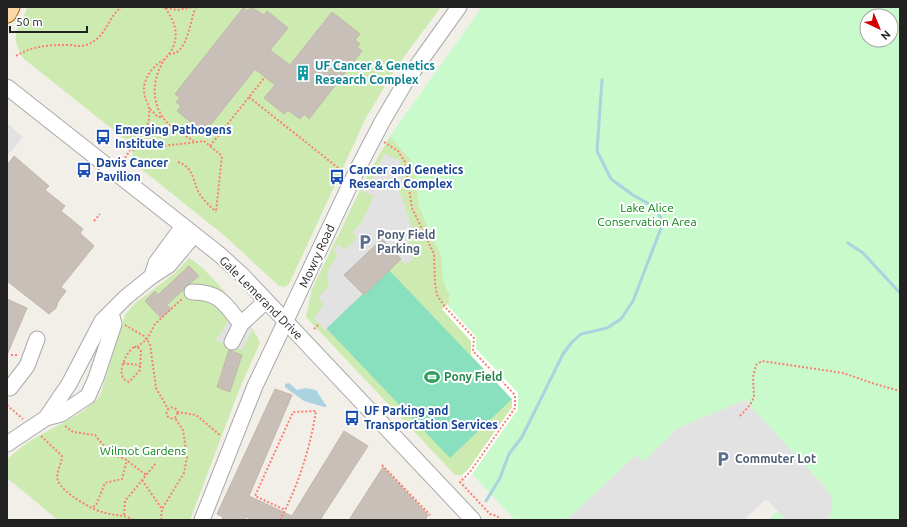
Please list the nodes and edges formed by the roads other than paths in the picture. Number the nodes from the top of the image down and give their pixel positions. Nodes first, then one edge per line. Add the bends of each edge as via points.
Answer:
1 (10, 7) edge
2 (459, 7) edge
3 (7, 13) edge
4 (7, 87) edge
5 (188, 231) junction
6 (189, 295) road end
7 (266, 301) junction
8 (115, 318) junction
9 (286, 323) junction
10 (241, 324) junction
11 (37, 339) dead end
12 (232, 342) dead end
13 (77, 368) junction
14 (96, 378) junction
15 (10, 388) dead end
16 (46, 418) junction
17 (7, 444) edge
18 (202, 520) edge
19 (473, 520) edge

1 - 3 main road
2 - 9 street, Mowry Road via 409,76 382,122
4 - 5 street, Gale Lemerand Drive
5 - 7 street, Gale Lemerand Drive via 242,275
5 - 8 street via 156,263 152,276 126,297
6 - 10 street via 214,295
7 - 9 street, Gale Lemerand Drive
7 - 10 street
8 - 13 street via 102,321
8 - 14 street
9 - 18 street, Mowry Road via 255,386
9 - 19 street, Gale Lemerand Drive
10 - 12 street
11 - 15 street via 27,366
13 - 14 street
13 - 16 street
14 - 16 street via 88,396 80,403 61,414
16 - 17 street

